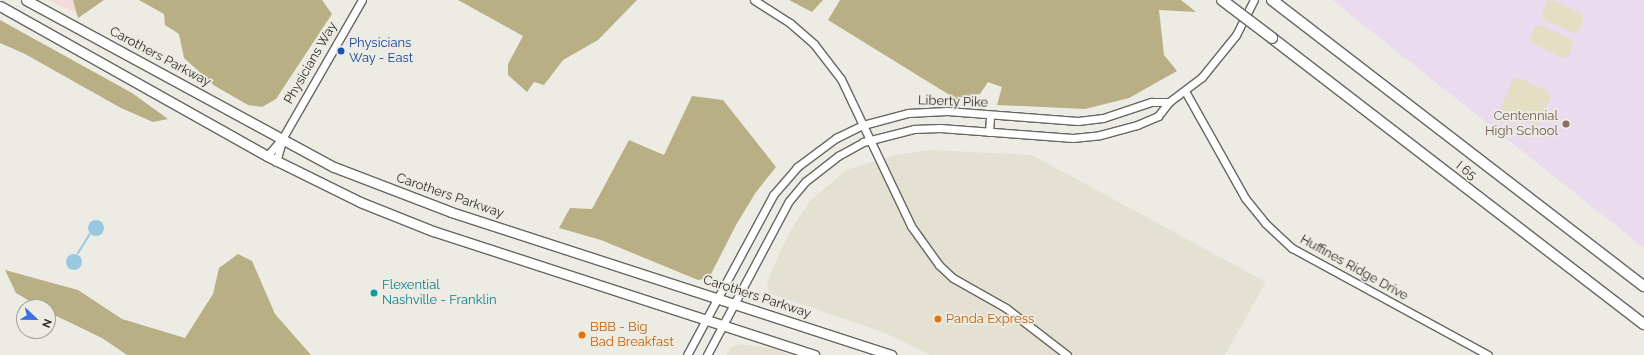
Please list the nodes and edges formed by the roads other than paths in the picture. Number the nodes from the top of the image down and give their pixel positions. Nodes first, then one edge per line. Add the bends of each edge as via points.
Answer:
1 (26, 0) edge
2 (362, 0) edge
3 (754, 0) edge
4 (1222, 0) edge
5 (1254, 0) edge
6 (1272, 0) edge
7 (0, 6) edge
8 (1186, 91) junction
9 (1170, 102) junction
10 (990, 116) junction
11 (863, 125) junction
12 (989, 132) junction
13 (282, 139) junction
14 (869, 140) junction
15 (267, 156) junction
16 (276, 162) junction
17 (1644, 286) edge
18 (717, 298) junction
19 (734, 303) junction
20 (706, 319) junction
21 (723, 324) junction
22 (1644, 324) edge
23 (687, 355) edge
24 (707, 355) edge
25 (814, 355) edge
26 (891, 355) edge
27 (1067, 355) edge
28 (1488, 355) edge

1 - 13 main road, Carothers Parkway
2 - 13 street, Physicians Way
3 - 11 street via 790,23 825,56 841,79
4 - 22 highway, I 65 / I 65, bridge
5 - 8 street, Liberty Pike via 1236,35 1220,58
6 - 17 highway, I 65
7 - 15 main road
8 - 9 street, Liberty Pike
8 - 28 street, Huffines Ridge Drive via 1245,198 1264,223 1292,248
9 - 10 street, Liberty Pike via 1151,102 1103,118 1078,121
9 - 12 street, Liberty Pike via 1158,116 1137,126 1100,135 1073,138
10 - 11 street, Liberty Pike via 928,111 883,118
10 - 12 street
11 - 14 street
11 - 18 street, Liberty Pike via 811,155 784,181 760,216
12 - 14 street, Liberty Pike via 940,128 914,129
13 - 15 street, Physicians Way
13 - 16 street, Physicians Way
13 - 18 main road, Carothers Parkway via 334,166 438,207
14 - 19 street, Liberty Pike via 838,156 822,168 789,201
14 - 27 street via 911,226 939,265 953,278 1006,308
15 - 16 main road
16 - 20 main road via 399,218
18 - 19 main road, Carothers Parkway
18 - 20 street, Liberty Pike
19 - 21 street, Liberty Pike
19 - 26 main road, Carothers Parkway
20 - 21 main road
20 - 23 street, Liberty Pike
21 - 24 street, Liberty Pike
21 - 25 main road

